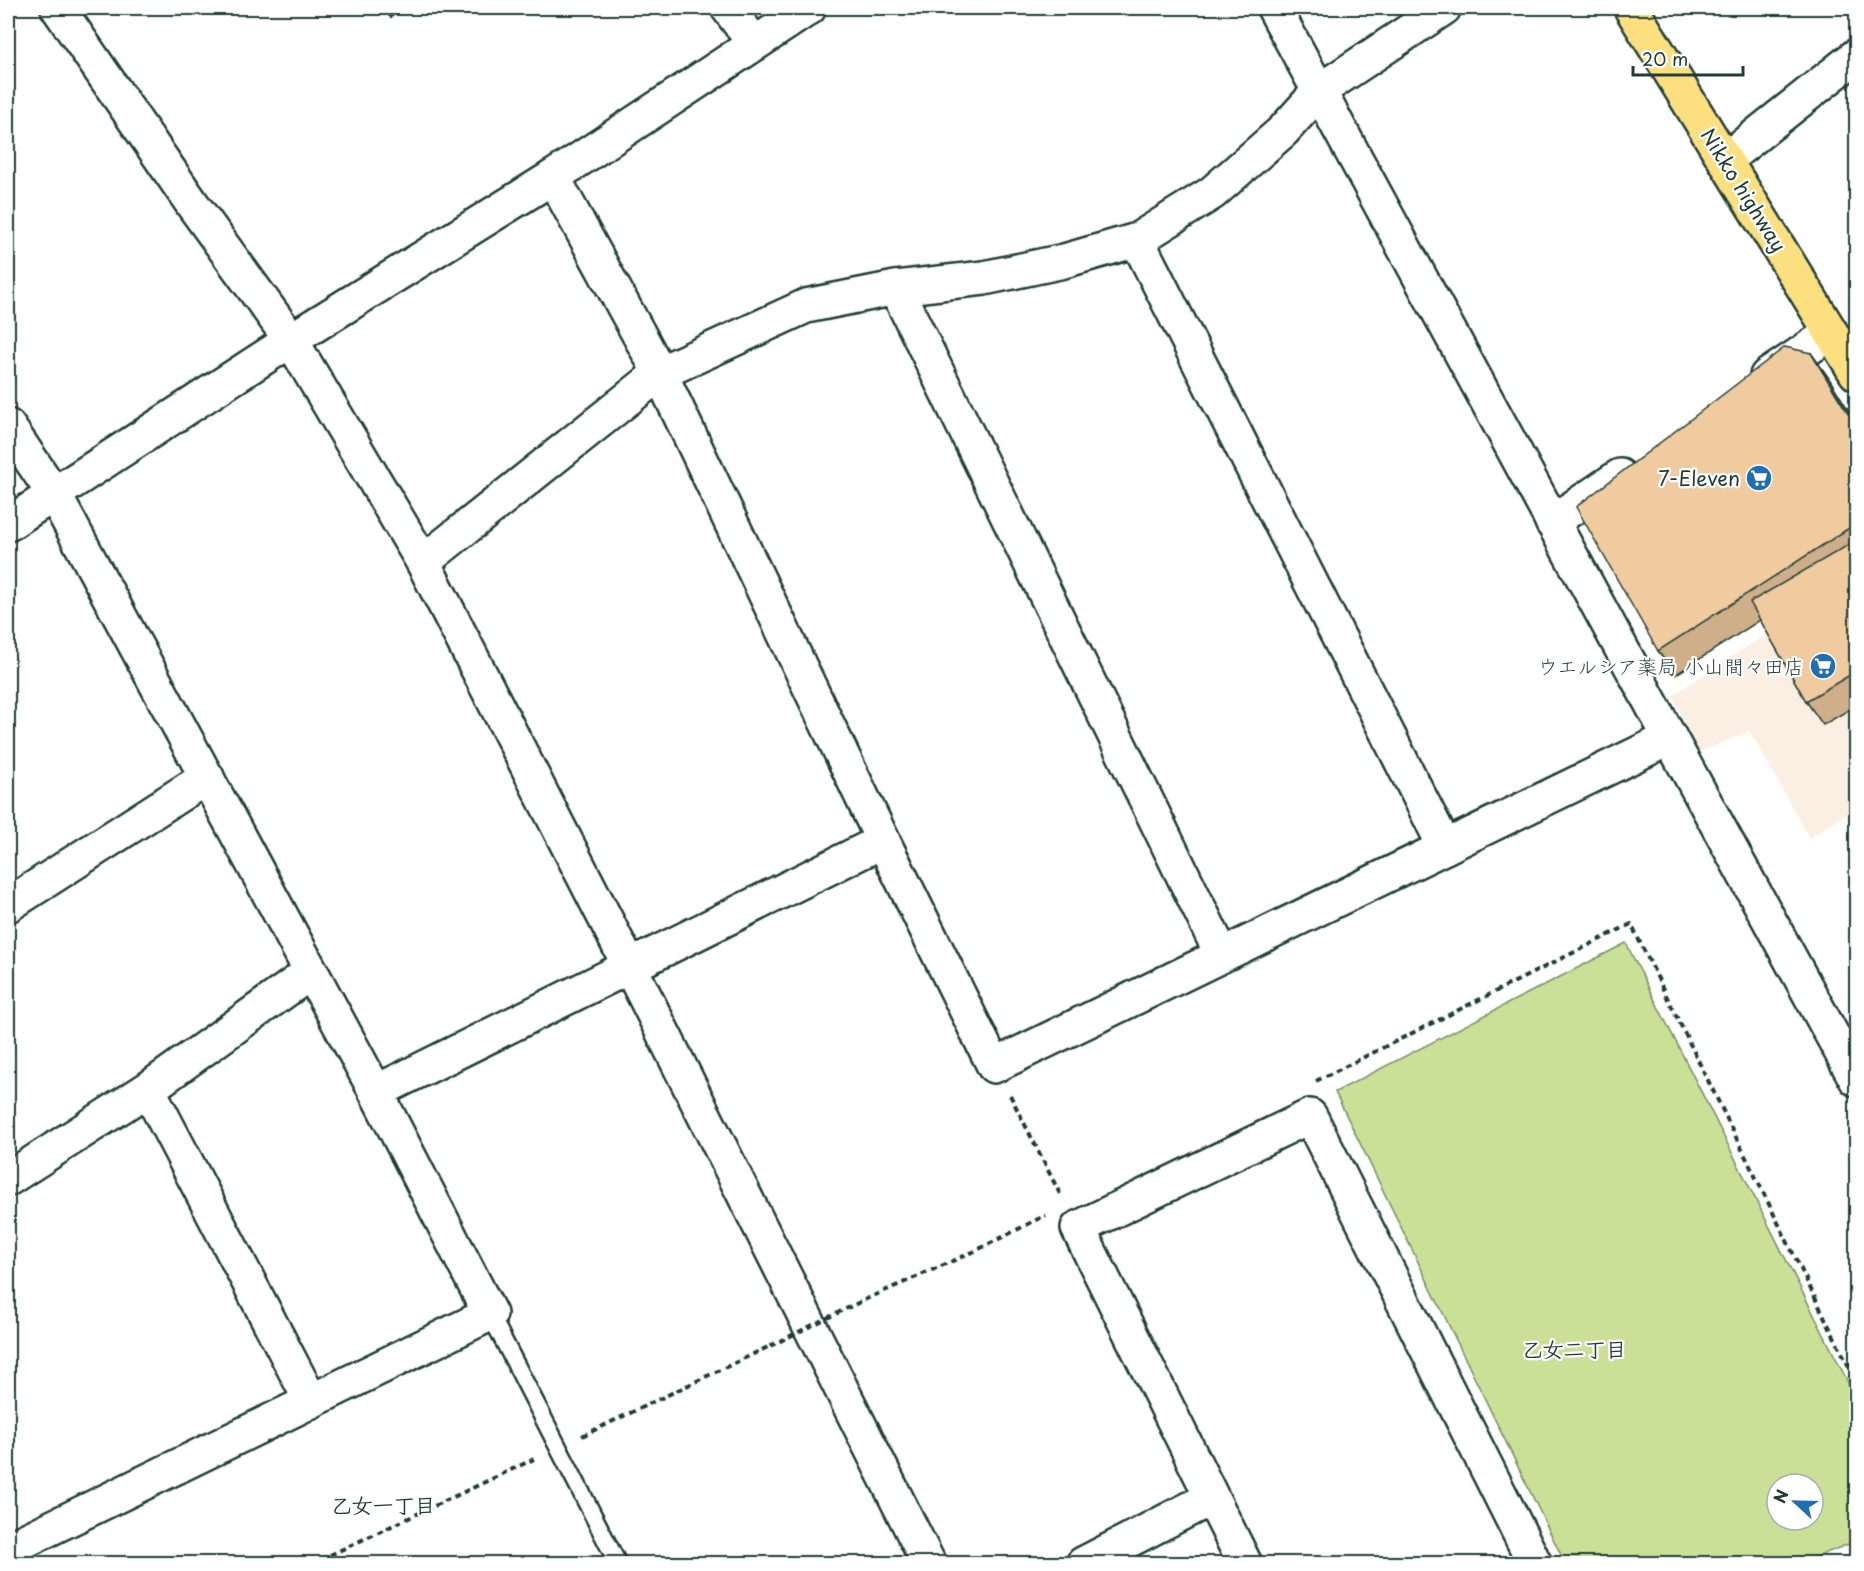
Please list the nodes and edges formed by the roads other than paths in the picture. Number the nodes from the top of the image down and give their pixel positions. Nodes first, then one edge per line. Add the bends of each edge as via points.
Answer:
1 (58, 8) edge
2 (728, 8) edge
3 (809, 8) edge
4 (1274, 8) edge
5 (1444, 8) edge
6 (1631, 8) edge
7 (754, 43) junction
8 (1857, 56) edge
9 (1319, 91) junction
10 (1725, 160) junction
11 (553, 177) junction
12 (1137, 240) junction
13 (896, 288) junction
14 (1831, 333) junction
15 (291, 340) junction
16 (660, 373) junction
17 (1857, 373) edge
18 (1744, 391) edge
19 (8, 426) edge
20 (1648, 457) edge
21 (54, 494) junction
22 (1552, 522) junction
23 (8, 524) edge
24 (423, 562) junction
25 (1670, 738) junction
26 (207, 777) junction
27 (883, 841) junction
28 (1445, 847) junction
29 (8, 905) edge
30 (1222, 955) junction
31 (630, 967) junction
32 (311, 972) junction
33 (1857, 1079) edge
34 (148, 1089) junction
35 (376, 1092) junction
36 (8, 1179) edge
37 (490, 1314) junction
38 (311, 1401) junction
39 (1211, 1498) junction
40 (8, 1549) edge
41 (618, 1563) edge
42 (929, 1563) edge
43 (1083, 1563) edge
44 (1245, 1563) edge
45 (1534, 1563) edge

1 - 15 street
2 - 7 street
3 - 7 street
4 - 9 street
5 - 9 street
6 - 10 highway, Nikko highway
7 - 11 street
8 - 10 street
9 - 12 street via 1283,131 1212,193
9 - 22 street
10 - 14 highway, Nikko highway
11 - 15 street
11 - 16 street
12 - 13 street via 995,275
12 - 28 street
13 - 16 street via 806,306
13 - 30 street
14 - 17 highway, Nikko highway
14 - 18 street
15 - 21 street
15 - 24 street
16 - 24 street
16 - 27 street
19 - 21 street
20 - 22 street
21 - 23 street
21 - 26 street
22 - 25 street
24 - 31 street
25 - 28 street
25 - 33 street
26 - 29 street
26 - 32 street
27 - 30 street via 994,1066
27 - 31 street
28 - 30 street
31 - 35 street
31 - 42 street
32 - 34 street
32 - 35 street
34 - 36 street
34 - 38 street
35 - 37 street
37 - 38 street
37 - 41 lane
38 - 40 street
39 - 43 street
39 - 44 street
39 - 45 street via 1072,1217 1310,1116

